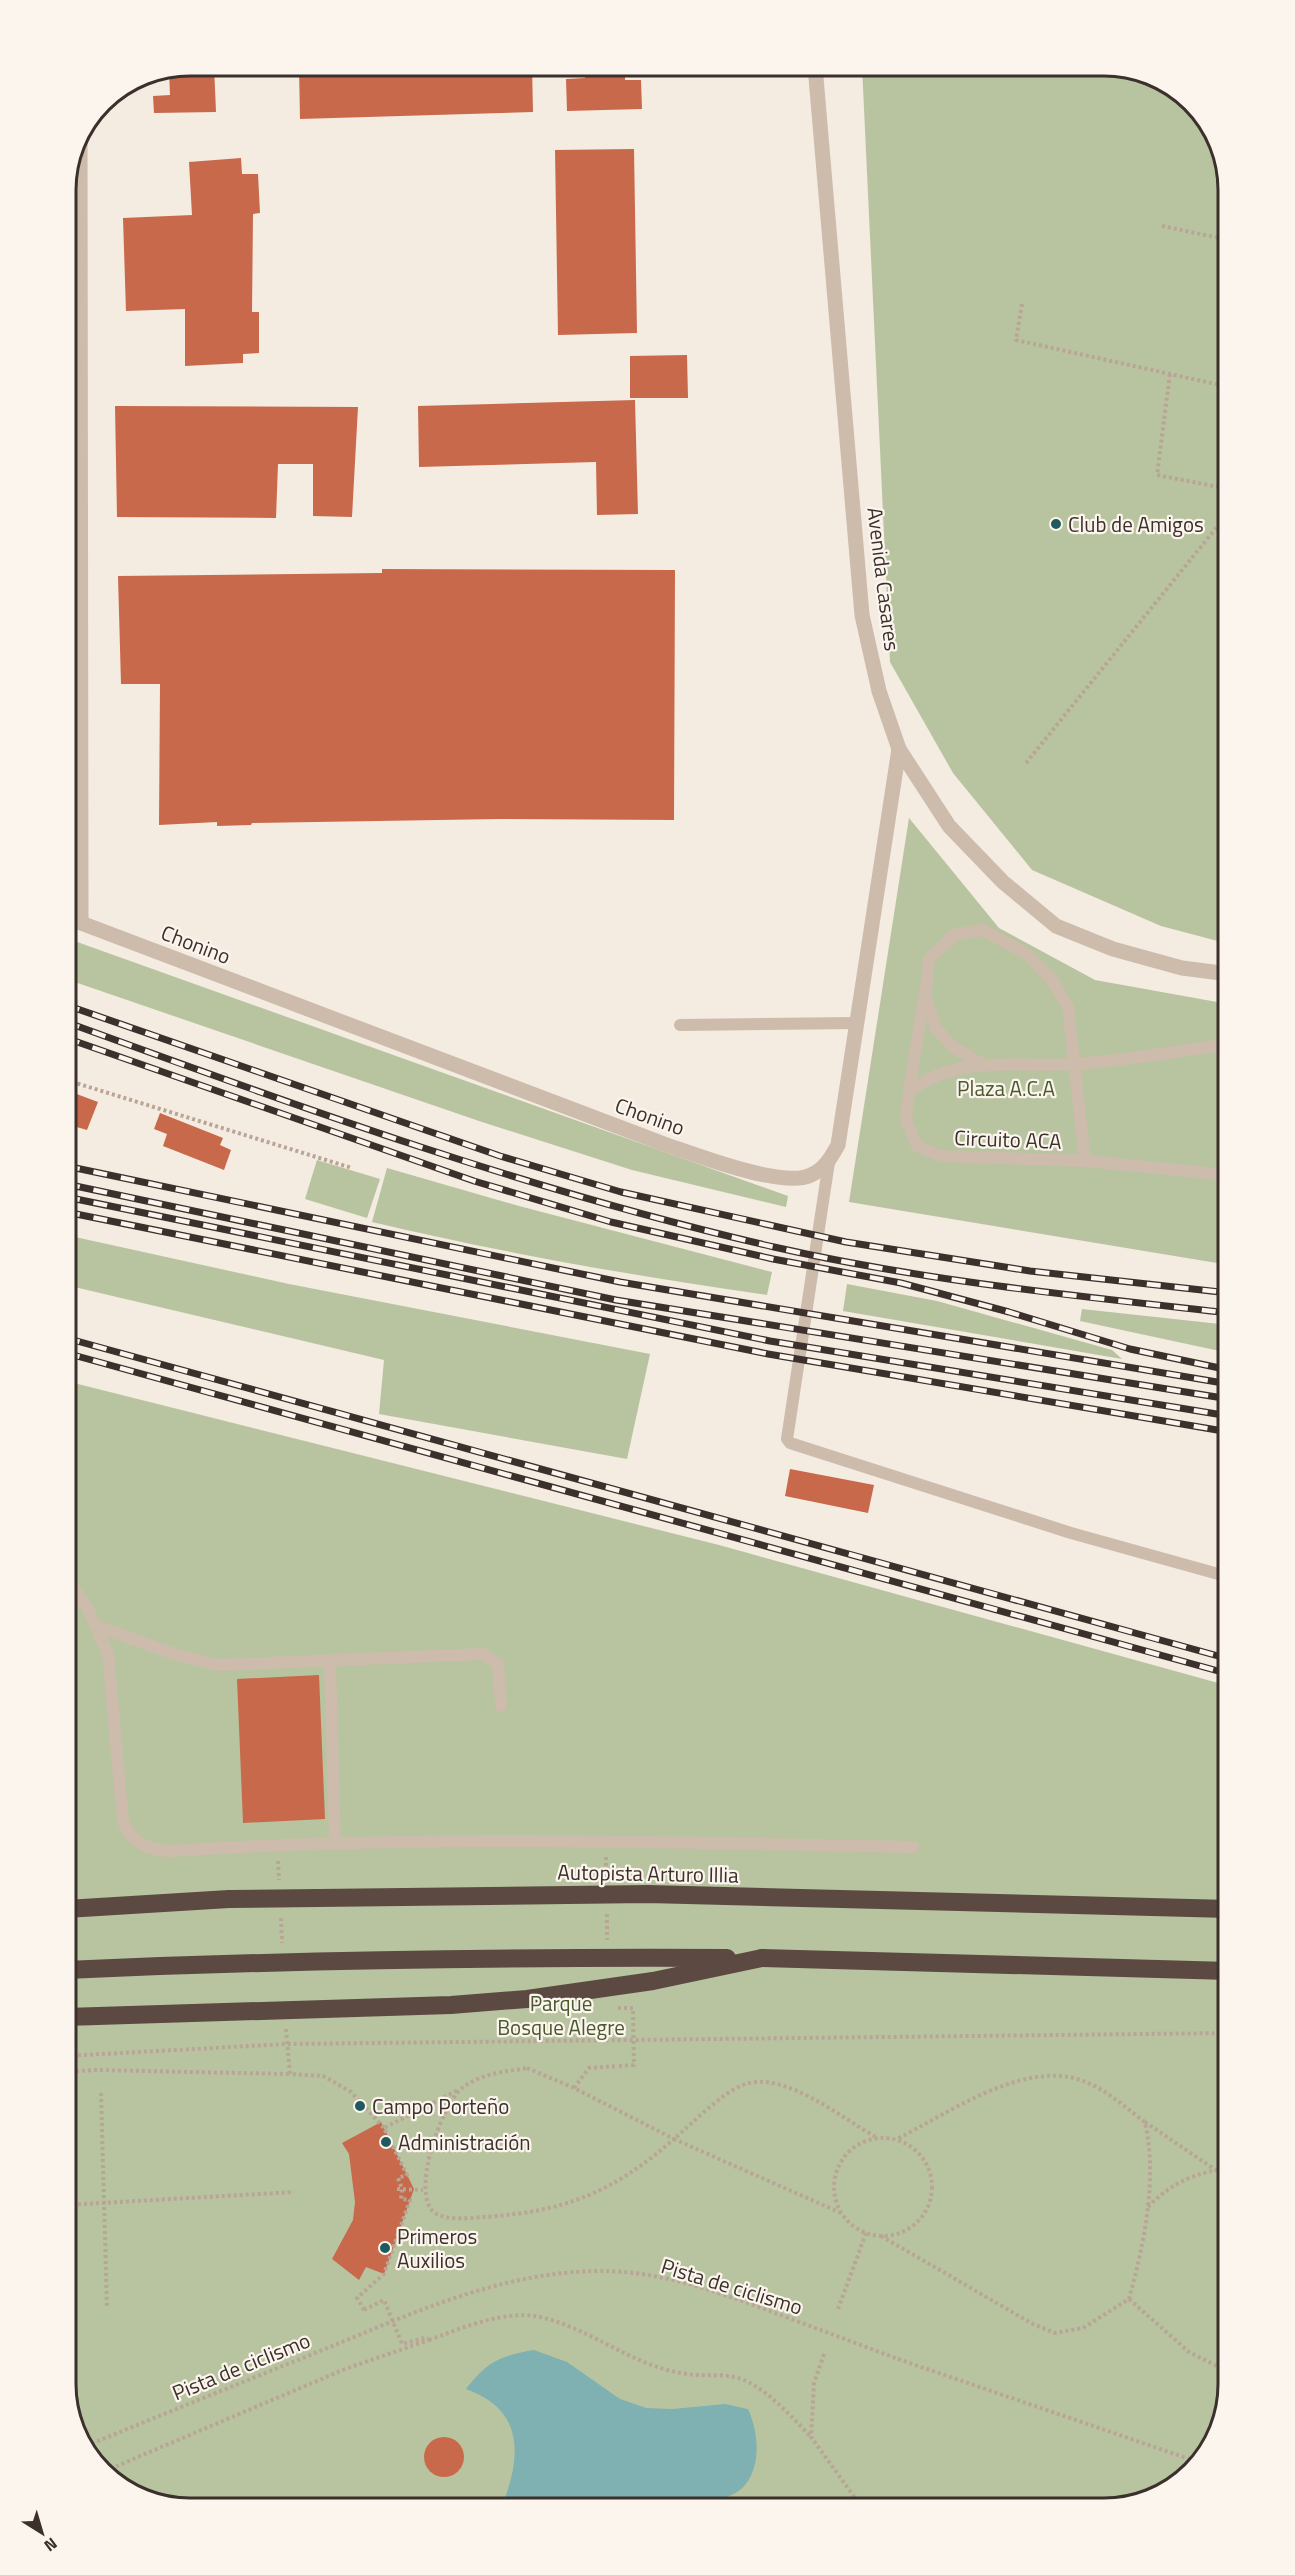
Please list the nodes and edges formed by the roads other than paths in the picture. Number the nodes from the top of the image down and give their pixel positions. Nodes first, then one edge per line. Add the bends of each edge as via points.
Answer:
1 (816, 77) edge
2 (80, 162) edge
3 (77, 549) edge
4 (899, 749) junction
5 (77, 921) edge
6 (1218, 973) edge
7 (925, 996) junction
8 (857, 1023) junction
9 (680, 1025) dead end
10 (1218, 1045) edge
11 (982, 1064) junction
12 (1073, 1064) junction
13 (909, 1091) junction
14 (1085, 1161) junction
15 (829, 1162) junction
16 (1218, 1174) edge
17 (1218, 1574) edge
18 (76, 1593) edge
19 (97, 1626) junction
20 (330, 1661) junction
21 (501, 1706) dead end
22 (335, 1843) junction
23 (913, 1847) dead end
24 (76, 1908) edge
25 (1218, 1909) edge
26 (762, 1958) junction
27 (76, 1970) edge
28 (1218, 1971) edge
29 (76, 2017) edge

1 - 4 street, Avenida Casares via 862,615 879,691
2 - 3 street
4 - 6 street, Avenida Casares via 949,826 1003,882 1056,926 1113,949 1182,968
4 - 8 street
5 - 15 street, Chonino via 686,1151 786,1178 810,1176
7 - 11 lane, Circuito ACA via 936,1028 953,1047
7 - 12 lane, Circuito ACA via 929,959 954,935 983,930 1027,954 1053,980 1068,1007
7 - 13 lane, Circuito ACA
8 - 9 lane
8 - 15 street via 838,1145
10 - 12 lane
11 - 12 lane
11 - 13 lane via 927,1078
12 - 14 lane, Circuito ACA
13 - 14 lane, Circuito ACA via 906,1120 917,1146 941,1156
14 - 16 lane, Circuito ACA
15 - 17 lane via 790,1443 1071,1533
18 - 19 lane
19 - 20 lane via 174,1654 218,1665
19 - 22 lane via 108,1654 121,1812 136,1841 151,1849 170,1851
20 - 21 lane via 483,1654 498,1664
20 - 22 lane
22 - 23 lane via 606,1841
24 - 25 highway, Autopista Arturo Illia, bridge via 229,1899 625,1894
26 - 27 highway, bridge via 496,1956
26 - 28 highway
26 - 29 highway, bridge via 652,1981 527,1999 451,2005

